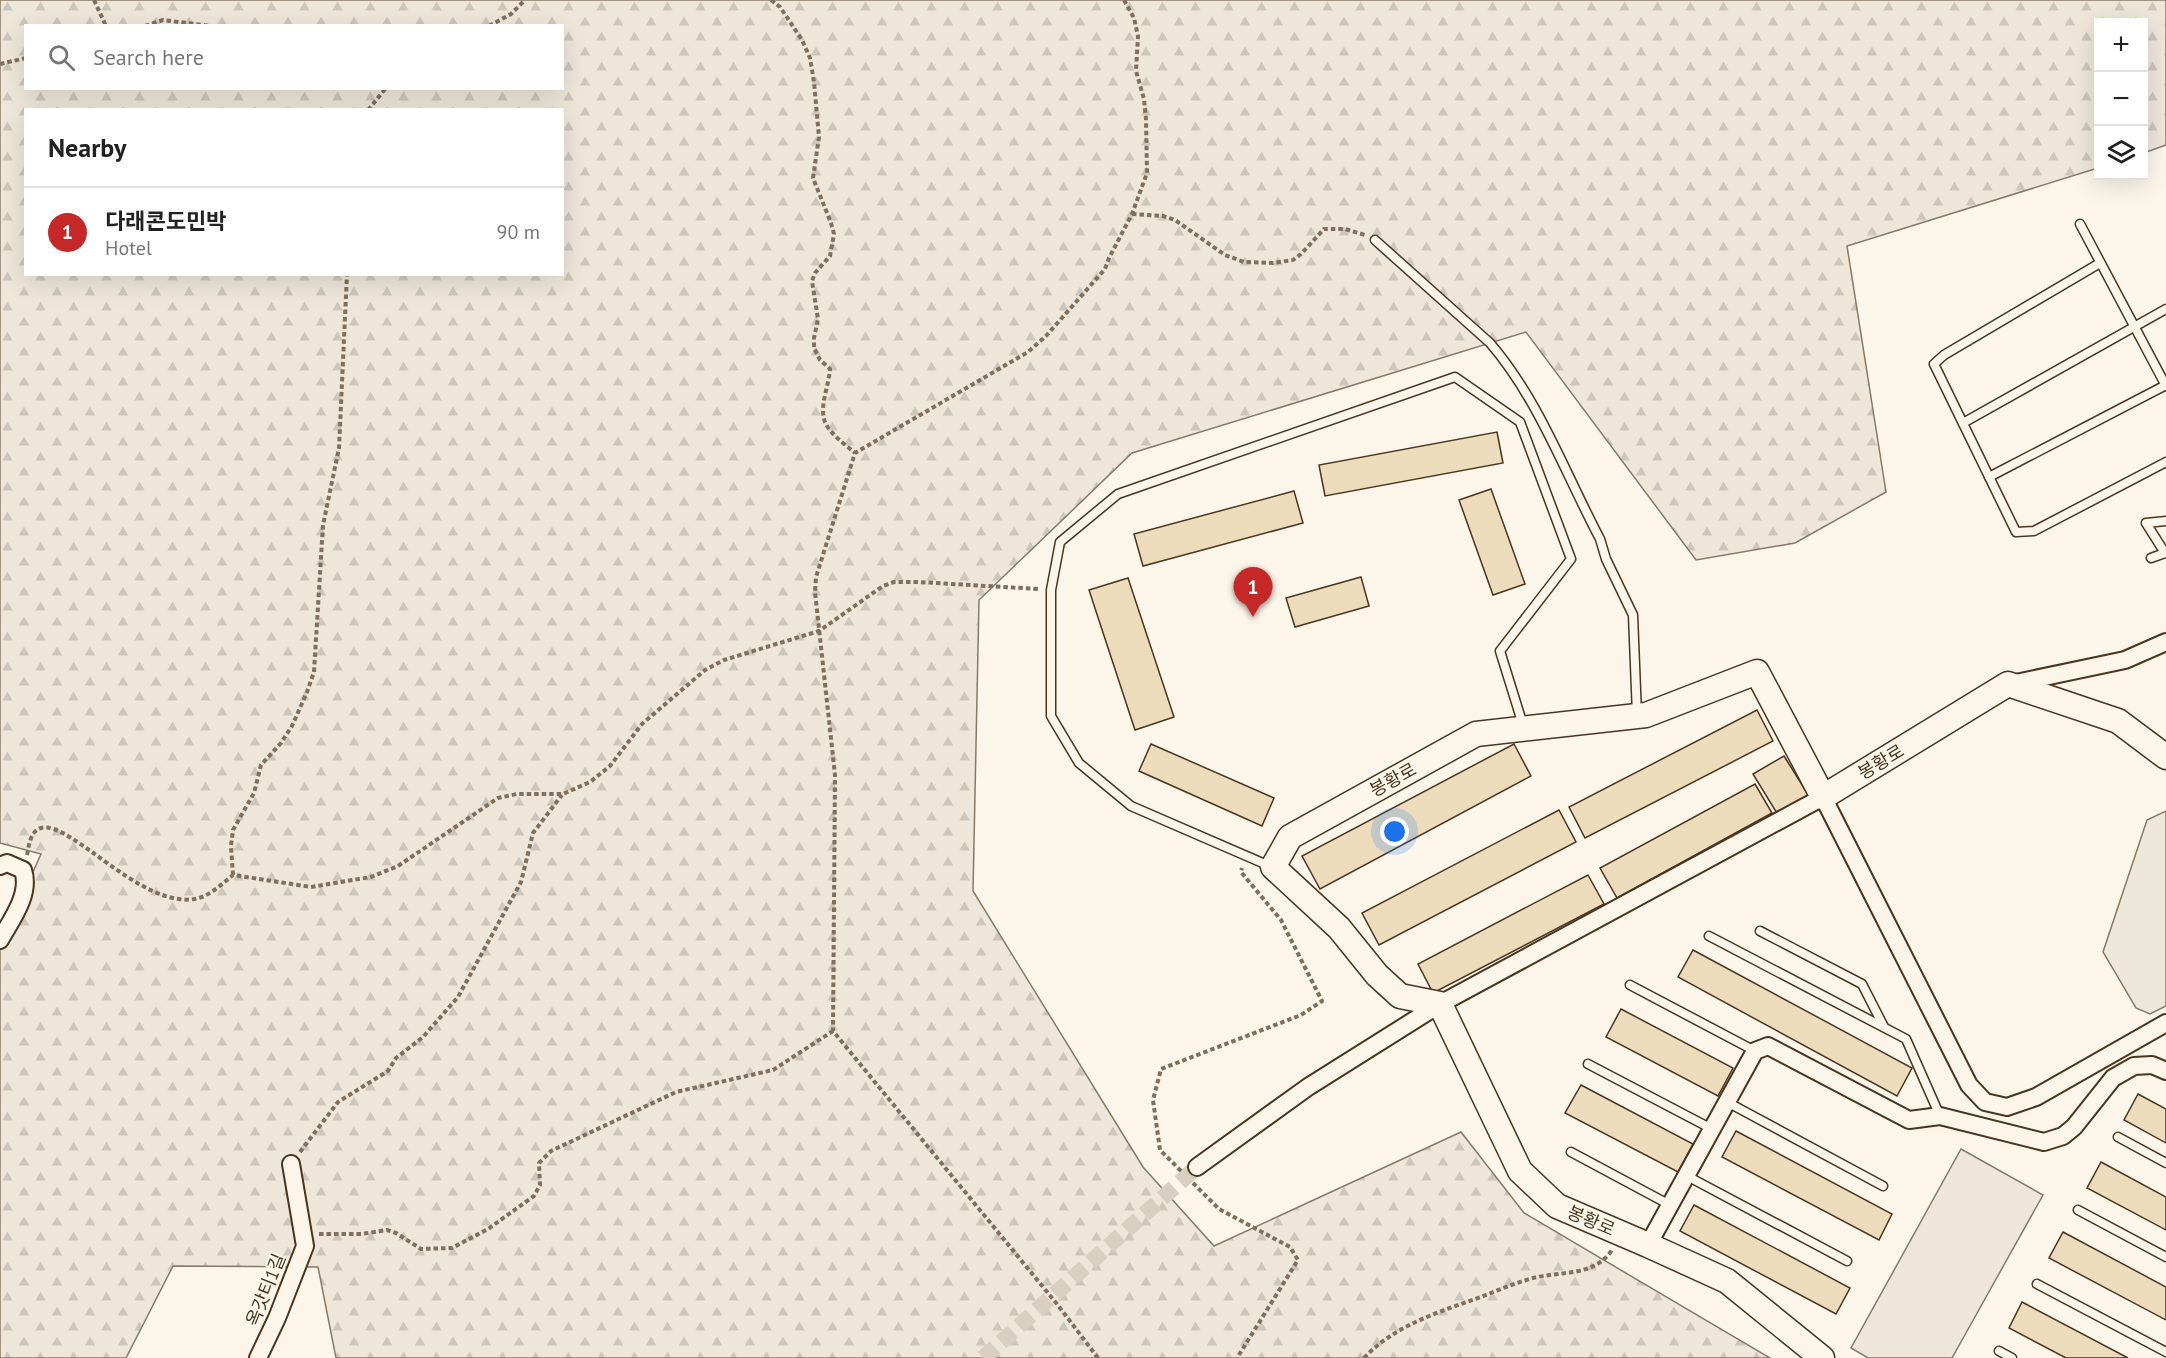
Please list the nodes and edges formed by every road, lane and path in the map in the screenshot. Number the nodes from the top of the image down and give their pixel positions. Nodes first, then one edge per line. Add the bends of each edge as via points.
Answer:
1 (93, 0) edge
2 (525, 0) edge
3 (771, 0) edge
4 (780, 0) edge
5 (1124, 0) edge
6 (780, 7) junction
7 (105, 24) edge
8 (151, 24) edge
9 (195, 24) edge
10 (493, 24) edge
11 (24, 58) edge
12 (0, 64) edge
13 (384, 90) edge
14 (370, 108) edge
15 (1132, 214) junction
16 (2080, 224) dead end
17 (1375, 240) joint
18 (2100, 263) junction
19 (347, 276) edge
20 (2166, 309) edge
21 (2134, 327) junction
22 (2166, 385) edge
23 (1963, 423) junction
24 (855, 453) junction
25 (2166, 462) edge
26 (1989, 477) junction
27 (2166, 521) edge
28 (2151, 558) dead end
29 (1051, 590) junction
30 (819, 631) junction
31 (2166, 642) edge
32 (2008, 684) junction
33 (1637, 716) junction
34 (1524, 729) junction
35 (2166, 757) edge
36 (563, 794) junction
37 (1823, 797) junction
38 (1245, 855) junction
39 (0, 866) edge
40 (1273, 867) junction
41 (233, 874) junction
42 (25, 876) junction
43 (1760, 931) dead end
44 (1709, 936) dead end
45 (0, 940) edge
46 (1630, 985) dead end
47 (1440, 1004) junction
48 (2166, 1023) edge
49 (1884, 1028) junction
50 (833, 1031) junction
51 (1755, 1051) junction
52 (1588, 1064) dead end
53 (2166, 1071) edge
54 (1727, 1102) junction
55 (1940, 1116) junction
56 (1712, 1129) junction
57 (2118, 1137) dead end
58 (1571, 1152) dead end
59 (2166, 1163) edge
60 (291, 1164) joint
61 (1197, 1167) tunnel mouth
62 (1687, 1176) junction
63 (1883, 1186) dead end
64 (1670, 1205) junction
65 (2078, 1210) dead end
66 (1618, 1232) junction
67 (303, 1236) junction
68 (1648, 1245) junction
69 (2166, 1257) edge
70 (1847, 1261) dead end
71 (2037, 1284) dead end
72 (1999, 1351) dead end
73 (2166, 1352) edge
74 (258, 1358) edge
75 (1098, 1358) edge
76 (1237, 1358) edge
77 (1364, 1358) edge
78 (1822, 1358) edge
79 (2012, 1358) edge

1 - 7 path
2 - 10 path
3 - 6 path
4 - 6 path
5 - 15 path via 1138,36 1136,71 1144,99 1148,151 1147,173
6 - 24 path via 810,58 819,137 813,178 834,234 831,256 812,281 818,320 814,348 830,369 824,418 832,432
8 - 9 path via 162,20
11 - 12 path
13 - 14 path
15 - 17 path via 1175,220 1225,255 1244,262 1293,260 1318,233 1330,228
15 - 24 path via 1101,277 1028,352
16 - 18 lane
17 - 33 lane via 1490,343 1527,394 1600,539 1633,615
18 - 21 lane
18 - 23 lane via 1934,364
19 - 41 path via 339,448 323,525 314,672 292,726 261,765 255,793 233,830
20 - 21 lane
21 - 22 lane
21 - 23 lane
22 - 26 lane
23 - 26 lane
24 - 30 path via 816,577
25 - 26 lane via 2034,531 2016,532
27 - 28 lane via 2146,523 2165,553
29 - 30 path via 894,582 872,592
29 - 34 lane via 1060,542 1118,494 1455,376 1520,422 1571,559 1500,651
29 - 38 lane via 1051,716 1079,763 1131,806
30 - 36 path via 724,660 705,670 642,723 601,775
30 - 50 path via 835,775
31 - 32 street via 2125,660
32 - 35 street via 2118,721
32 - 37 street, 봉황로
33 - 34 street, 봉황로
33 - 37 street, 봉황로 via 1756,672
34 - 40 street, 봉황로 via 1476,734 1290,837
36 - 41 path via 498,798 398,866 371,877 311,887
36 - 60 path via 533,833 521,882 458,997 423,1037 396,1058 388,1071 338,1102
37 - 47 street
37 - 48 street via 1969,1086 1985,1102 2007,1107 2036,1097
38 - 40 lane
38 - 76 path via 1241,872 1281,920 1322,1001 1301,1015 1161,1069 1153,1100 1160,1150 1220,1209 1290,1247 1298,1260
39 - 42 street via 8,863
40 - 47 street via 1339,928 1377,975 1400,996
41 - 42 path via 198,898 167,896 141,886 48,827 40,828 32,836
42 - 45 street via 19,906
43 - 49 lane via 1862,984
44 - 49 lane
46 - 51 lane
47 - 61 street via 1308,1087
47 - 66 street, 봉황로 via 1520,1171 1557,1206
49 - 55 lane via 1905,1039
50 - 67 path via 773,1070 675,1092 551,1151 539,1163 540,1185 534,1196 459,1246 422,1249 387,1230
50 - 75 path
51 - 54 street
51 - 55 street via 1768,1046 1909,1120
52 - 56 lane
53 - 55 street via 2152,1065 2134,1066 2113,1078 2074,1127 2063,1136 2044,1142
54 - 56 street
54 - 63 lane
56 - 62 street
57 - 59 lane
58 - 64 lane
60 - 67 street, 옥갓티1길
62 - 64 street
62 - 70 lane
64 - 68 street
65 - 69 lane
66 - 68 street, 봉황로
66 - 77 path via 1611,1252 1589,1269 1531,1278 1422,1318
67 - 74 street, 옥갓티1길 via 305,1246
68 - 78 street, 봉황로 via 1727,1281
71 - 73 lane
72 - 79 lane

